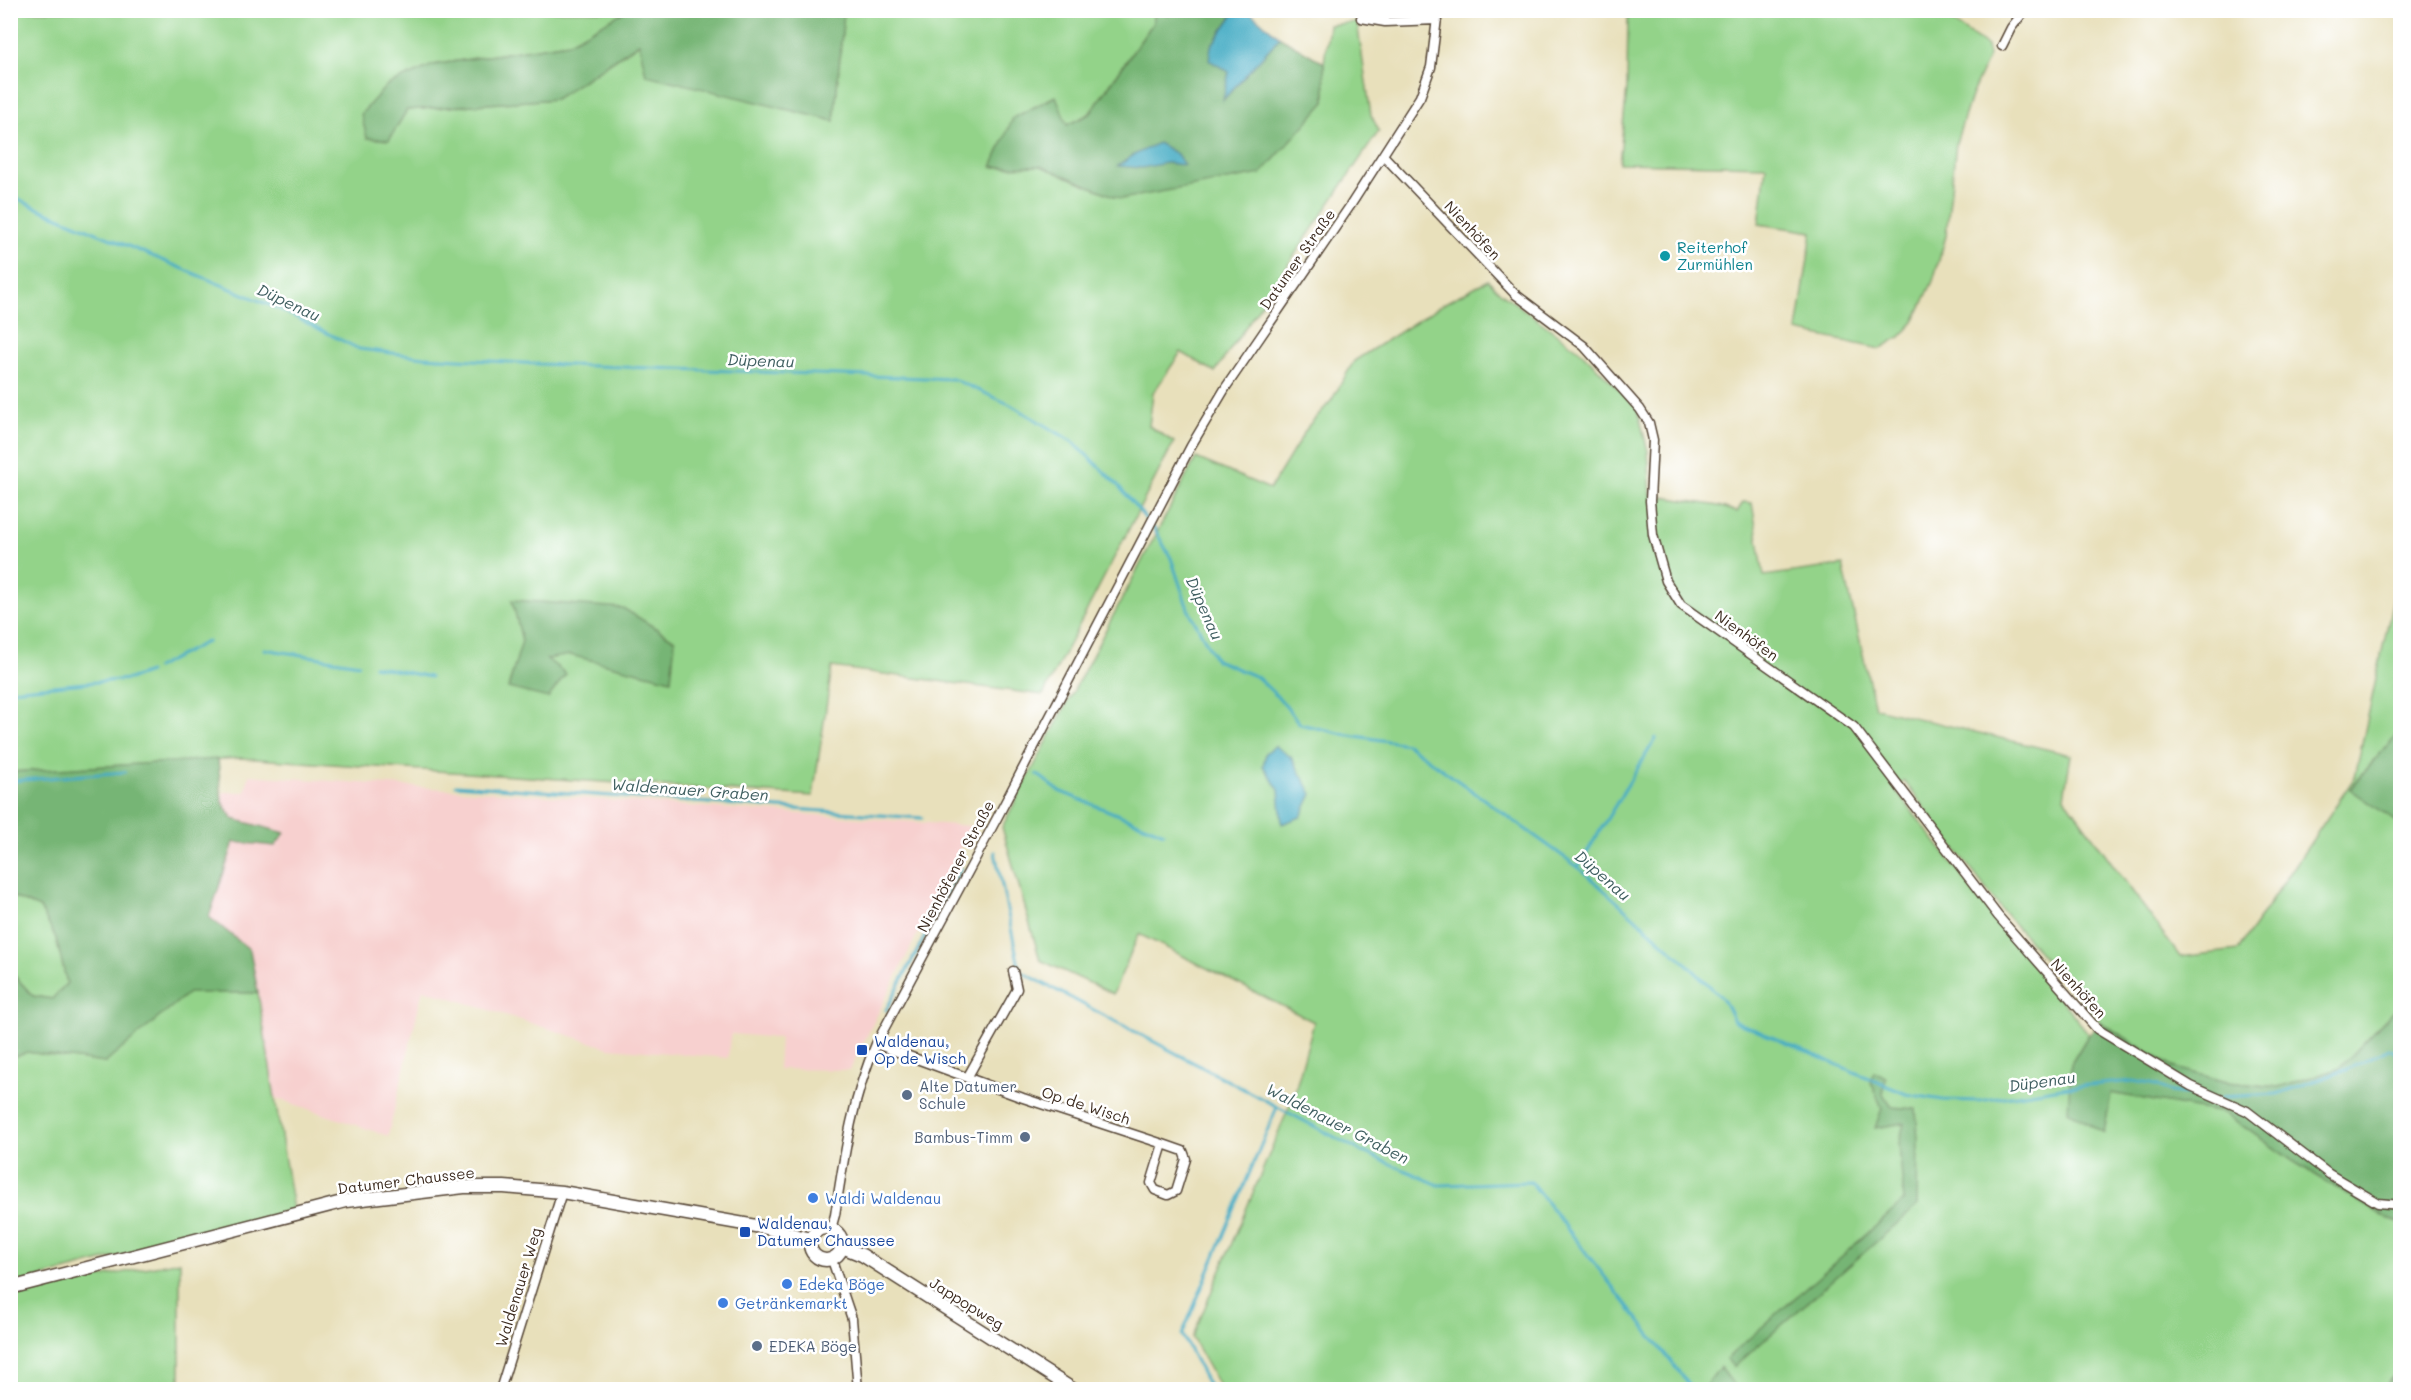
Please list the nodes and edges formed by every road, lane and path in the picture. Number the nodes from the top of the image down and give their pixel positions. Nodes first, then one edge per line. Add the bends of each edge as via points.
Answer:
1 (1438, 10) edge
2 (2025, 10) edge
3 (1361, 18) dead end
4 (1437, 20) junction
5 (2002, 46) dead end
6 (1383, 155) junction
7 (1145, 531) joint
8 (1013, 971) dead end
9 (876, 1044) junction
10 (967, 1078) junction
11 (1162, 1144) junction
12 (562, 1192) junction
13 (2400, 1205) edge
14 (831, 1228) junction
15 (810, 1239) junction
16 (842, 1247) junction
17 (832, 1260) junction
18 (10, 1288) edge
19 (500, 1389) edge
20 (858, 1389) edge
21 (1074, 1389) edge

1 - 4 street, Datumer Straße
2 - 5 street
3 - 4 street via 1384,22
4 - 6 street, Datumer Straße via 1431,67 1420,97
6 - 7 street, Datumer Straße via 1226,387
6 - 13 street, Nienhöfen via 1515,294 1584,346 1640,409 1653,440 1653,535 1666,581 1681,604 1854,727 1998,916 2097,1029 2191,1086 2247,1111 2330,1174 2378,1203
7 - 9 street, Nienhöfener Straße
8 - 10 street via 1017,990
9 - 10 street, Op de Wisch
9 - 14 street, Nienhöfener Straße via 861,1079
10 - 11 street, Op de Wisch
11 - 11 street, Op de Wisch via 1151,1183 1155,1190 1168,1195 1176,1191 1186,1159 1183,1150
12 - 15 street, Datumer Chaussee
12 - 18 street, Datumer Chaussee via 484,1186 346,1201
12 - 19 street, Waldenauer Weg
14 - 15 street via 822,1228
14 - 16 street via 840,1236
15 - 17 street via 814,1256
16 - 17 street
16 - 21 street, Jappopweg via 862,1255
17 - 20 street via 852,1319

